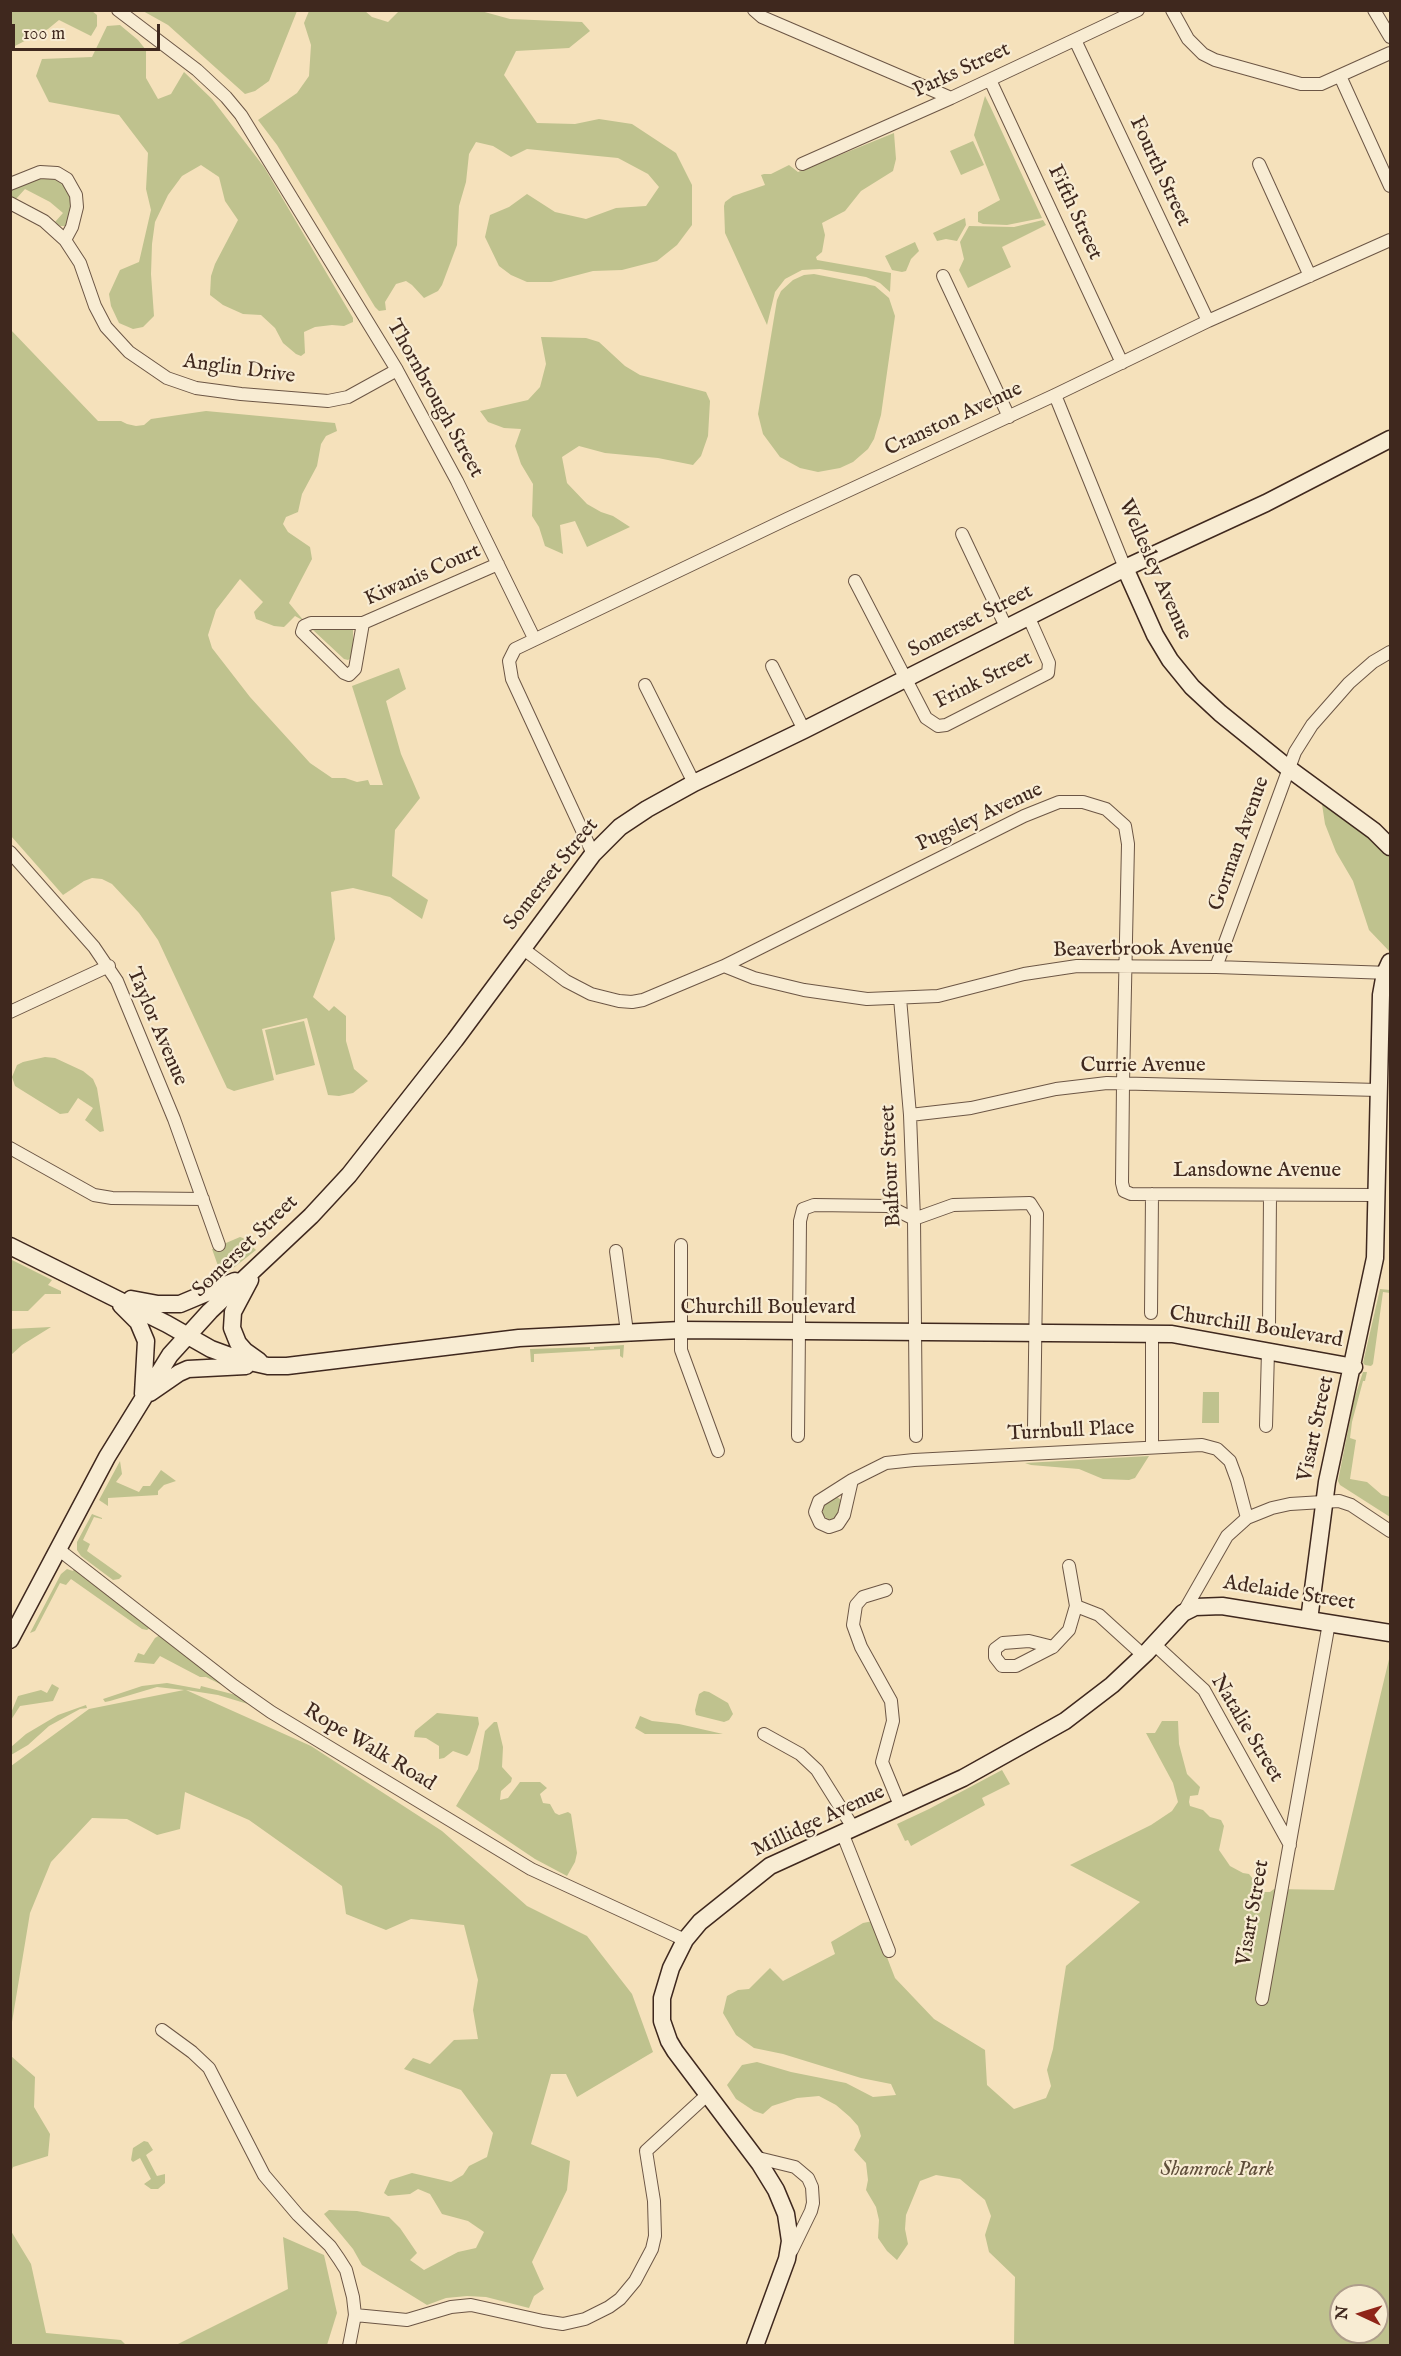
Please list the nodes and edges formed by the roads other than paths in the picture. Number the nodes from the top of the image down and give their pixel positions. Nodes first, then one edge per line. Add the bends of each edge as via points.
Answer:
1 (118, 10) edge
2 (754, 10) edge
3 (1138, 10) edge
4 (1172, 10) edge
5 (1374, 10) edge
6 (1390, 37) edge
7 (1075, 40) junction
8 (1390, 53) edge
9 (1340, 76) junction
10 (990, 80) junction
11 (951, 98) junction
12 (802, 164) dead end
13 (1259, 164) dead end
14 (10, 184) edge
15 (1390, 186) edge
16 (10, 203) edge
17 (65, 240) junction
18 (1390, 240) edge
19 (943, 276) dead end
20 (1310, 276) junction
21 (1208, 321) junction
22 (1122, 363) junction
23 (398, 370) junction
24 (1055, 395) junction
25 (1008, 417) junction
26 (1390, 439) edge
27 (962, 534) dead end
28 (498, 564) junction
29 (1125, 568) junction
30 (855, 581) dead end
31 (1029, 618) junction
32 (363, 624) junction
33 (1007, 629) junction
34 (534, 638) junction
35 (1390, 652) edge
36 (772, 666) dead end
37 (905, 680) junction
38 (645, 685) dead end
39 (804, 730) junction
40 (1288, 768) junction
41 (694, 783) junction
42 (1390, 847) edge
43 (10, 852) edge
44 (593, 854) junction
45 (522, 948) junction
46 (109, 966) junction
47 (723, 966) junction
48 (1126, 967) junction
49 (1216, 967) junction
50 (1389, 970) edge
51 (900, 998) junction
52 (10, 1012) edge
53 (1123, 1083) junction
54 (1378, 1090) junction
55 (910, 1115) junction
56 (10, 1148) edge
57 (1124, 1191) joint
58 (1152, 1194) junction
59 (1270, 1195) junction
60 (1383, 1195) edge
61 (203, 1199) junction
62 (915, 1219) junction
63 (219, 1245) dead end
64 (681, 1245) dead end
65 (10, 1246) edge
66 (616, 1251) dead end
67 (259, 1265) junction
68 (246, 1277) junction
69 (112, 1296) junction
70 (1151, 1313) dead end
71 (1269, 1326) dead end
72 (681, 1330) junction
73 (799, 1331) junction
74 (627, 1332) junction
75 (915, 1332) junction
76 (1035, 1332) junction
77 (1152, 1334) junction
78 (187, 1336) junction
79 (1268, 1351) junction
80 (268, 1366) junction
81 (1353, 1367) junction
82 (143, 1398) junction
83 (1266, 1426) dead end
84 (1034, 1428) dead end
85 (916, 1436) dead end
86 (798, 1437) dead end
87 (1152, 1447) junction
88 (718, 1452) dead end
89 (852, 1480) dead end
90 (1325, 1500) junction
91 (1247, 1518) junction
92 (1390, 1531) edge
93 (58, 1549) junction
94 (1069, 1566) dead end
95 (886, 1590) dead end
96 (1076, 1606) junction
97 (1183, 1613) junction
98 (1309, 1620) junction
99 (1329, 1623) junction
100 (1390, 1633) edge
101 (10, 1640) edge
102 (1053, 1647) dead end
103 (1149, 1650) junction
104 (764, 1734) dead end
105 (901, 1808) junction
106 (848, 1832) junction
107 (1290, 1845) junction
108 (685, 1940) junction
109 (889, 1951) dead end
110 (1262, 1999) dead end
111 (162, 2030) dead end
112 (707, 2095) junction
113 (754, 2157) junction
114 (787, 2259) junction
115 (354, 2315) junction
116 (349, 2346) edge
117 (755, 2346) edge

1 - 23 street, Thornbrough Street via 197,70 241,115
2 - 11 street via 762,17
3 - 7 street, Parks Street
4 - 9 street via 1194,47 1215,60 1301,84 1321,84
5 - 6 street
7 - 10 street, Parks Street
7 - 21 street, Fourth Street
8 - 9 street
9 - 15 street
10 - 11 street, Parks Street
10 - 22 street, Fifth Street
11 - 12 street, Parks Street
13 - 20 street
14 - 17 street via 40,172 57,173 67,179 76,195 77,207
16 - 17 street, Anglin Drive via 44,221
17 - 23 street, Anglin Drive via 80,263 94,306 106,327 142,363 173,381 241,394 328,400 348,397
18 - 20 street, Cranston Avenue
19 - 25 street
20 - 21 street, Cranston Avenue
21 - 22 street, Cranston Avenue
22 - 24 street, Cranston Avenue
23 - 28 street, Thornbrough Street
24 - 25 street, Cranston Avenue
24 - 29 street, Wellesley Avenue
25 - 34 street, Cranston Avenue
26 - 29 street, Somerset Street via 1266,503
27 - 33 street
28 - 32 street, Kiwanis Court
28 - 34 street, Thornbrough Street
29 - 31 street, Somerset Street
29 - 40 street, Wellesley Avenue via 1155,635 1182,675 1220,713
30 - 37 street
31 - 33 street, Somerset Street
31 - 37 street, Frink Street via 1049,663 1044,677 938,726 926,718
32 - 32 street, Kiwanis Court via 311,623 302,632 349,675 354,669
33 - 37 street, Somerset Street
34 - 44 street via 512,652 512,679
35 - 40 street, Gorman Avenue via 1349,683 1303,738
36 - 39 street
37 - 39 street, Somerset Street
38 - 41 street
39 - 41 street, Somerset Street
40 - 42 street, Wellesley Avenue
40 - 49 street, Gorman Avenue
41 - 44 street, Somerset Street via 620,827
43 - 46 street, Taylor Avenue
44 - 45 street, Somerset Street
45 - 47 street, Pugsley Avenue via 580,990 619,1001 643,1000
45 - 67 street, Somerset Street via 351,1173
46 - 52 street
46 - 61 street, Taylor Avenue via 174,1119
47 - 48 street, Pugsley Avenue via 1013,821 1059,802 1083,802 1106,809 1125,826
47 - 51 street, Beaverbrook Avenue via 754,978 847,998
48 - 49 street, Beaverbrook Avenue
48 - 51 street, Beaverbrook Avenue via 1041,970 938,996
48 - 53 street, Pugsley Avenue
49 - 50 street, Beaverbrook Avenue
50 - 54 street, Visart Street via 1381,995
51 - 55 street, Balfour Street
53 - 54 street, Currie Avenue
53 - 55 street, Currie Avenue via 1056,1089 971,1108
53 - 57 street, Pugsley Avenue
54 - 60 street, Visart Street
55 - 62 street, Balfour Street
56 - 61 street via 94,1195
57 - 58 street, Lansdowne Avenue
58 - 59 street, Lansdowne Avenue
58 - 70 street
59 - 60 street, Lansdowne Avenue
59 - 71 street
60 - 81 street, Visart Street
61 - 63 street, Taylor Avenue
62 - 73 street via 888,1206 814,1205 802,1209
62 - 75 street, Balfour Street
62 - 76 street via 953,1205 1030,1203 1037,1214
64 - 72 street
65 - 69 street
66 - 74 street
67 - 68 street, Somerset Street
67 - 80 street via 233,1312 232,1328 245,1351
68 - 69 street via 180,1304
68 - 78 street, Somerset Street
69 - 78 street, Churchill Boulevard
69 - 82 street via 143,1331 147,1347
72 - 73 street, Churchill Boulevard
72 - 74 street, Churchill Boulevard
72 - 88 street via 681,1350
73 - 75 street, Churchill Boulevard
73 - 86 street
74 - 80 street, Churchill Boulevard via 519,1338
75 - 76 street, Churchill Boulevard
75 - 85 street, Balfour Street
76 - 77 street, Churchill Boulevard
76 - 84 street
77 - 79 street, Churchill Boulevard via 1190,1336
77 - 87 street
78 - 80 street, Churchill Boulevard via 228,1356
78 - 82 street, Somerset Street
79 - 81 street, Churchill Boulevard
79 - 83 street
80 - 82 street via 188,1370
81 - 90 street, Visart Street
82 - 93 street, Somerset Street
87 - 89 street, Turnbull Place via 906,1460 877,1466
87 - 91 street, Turnbull Place via 1202,1445 1220,1451 1235,1472
90 - 91 street via 1290,1504
90 - 92 street via 1351,1505
90 - 98 street, Visart Street
91 - 97 street via 1227,1536
93 - 101 street, Somerset Street
93 - 108 street, Rope Walk Road via 238,1690 272,1712 531,1869
94 - 96 street
95 - 105 street via 863,1597 856,1605 853,1625 891,1701 893,1720 882,1761
96 - 102 street via 1069,1630
96 - 103 street, Natalie Street via 1099,1615
97 - 98 street, Adelaide Street via 1214,1605
97 - 103 street, Millidge Avenue
98 - 99 street, Adelaide Street
99 - 100 street, Adelaide Street
99 - 107 street, Visart Street
103 - 105 street, Millidge Avenue via 1112,1685 1065,1720
103 - 107 street, Natalie Street via 1204,1690
104 - 106 street via 800,1754 817,1770
105 - 106 street, Millidge Avenue
106 - 108 street, Millidge Avenue via 770,1866 700,1922
106 - 109 street
107 - 110 street, Visart Street
108 - 112 street, Millidge Avenue via 666,1983 662,2021 669,2041
111 - 115 street via 209,2068 264,2175 339,2259 350,2282
112 - 113 street, Millidge Avenue
112 - 115 street via 646,2151 654,2201 652,2249 635,2282 609,2307 563,2324 471,2305 407,2320
113 - 114 street, Millidge Avenue via 776,2190 786,2214 790,2241
113 - 114 street, Millidge Avenue via 795,2167 812,2187 811,2211
114 - 117 street, Millidge Avenue
115 - 116 street

